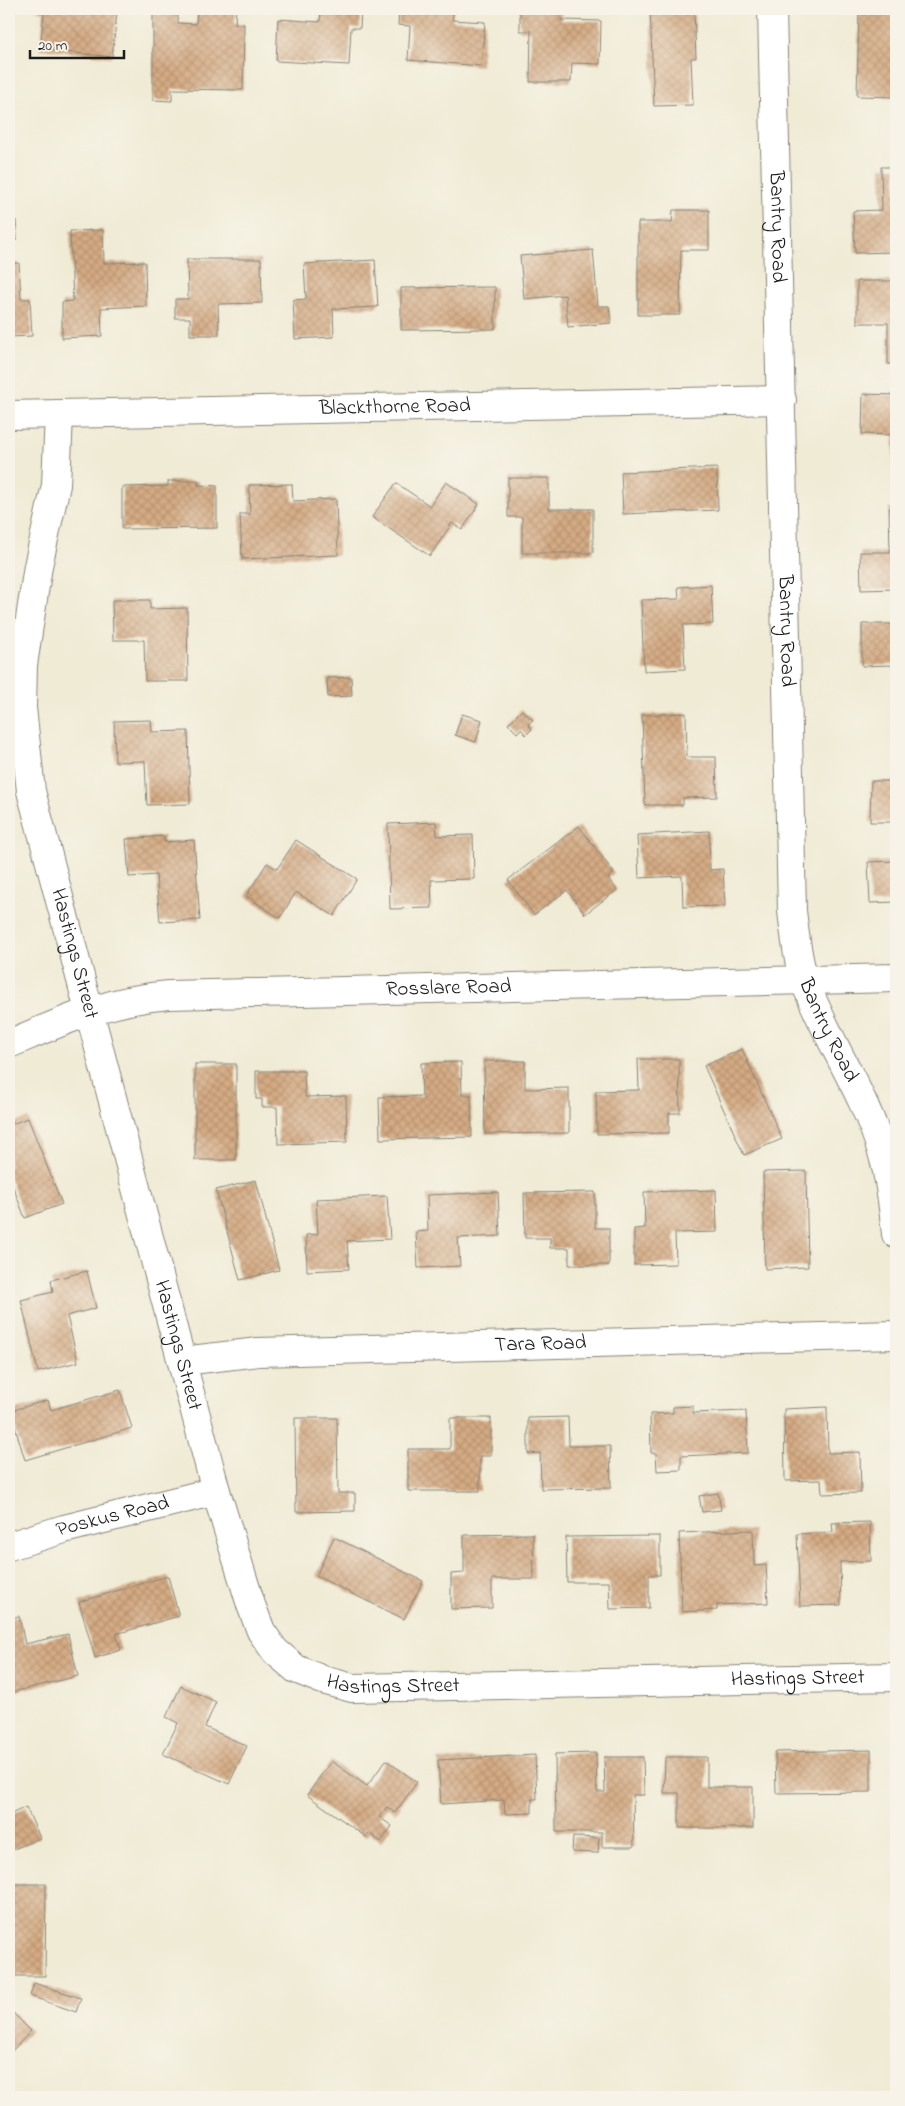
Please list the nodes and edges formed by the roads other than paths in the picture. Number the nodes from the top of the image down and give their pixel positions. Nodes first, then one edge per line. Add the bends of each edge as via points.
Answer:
1 (772, 9) edge
2 (782, 400) junction
3 (60, 414) junction
4 (9, 415) edge
5 (896, 978) edge
6 (805, 980) junction
7 (89, 1010) junction
8 (9, 1044) edge
9 (896, 1234) edge
10 (896, 1335) edge
11 (183, 1361) junction
12 (216, 1491) junction
13 (9, 1546) edge
14 (896, 1677) edge

1 - 2 street, Bantry Road
2 - 3 street, Blackthorne Road
2 - 6 street, Bantry Road via 792,911
3 - 4 street, Blackthorne Road
3 - 7 street, Hastings Street via 56,485 28,624 22,708 33,800
5 - 6 street, Rosslare Road
6 - 7 street, Rosslare Road via 169,995 116,1002
6 - 9 street, Bantry Road via 882,1151 890,1181
7 - 8 street, Rosslare Road
7 - 11 street, Hastings Street
10 - 11 street, Tara Road via 258,1352
11 - 12 street, Hastings Street
12 - 13 street, Poskus Road
12 - 14 street, Hastings Street via 261,1631 275,1651 296,1669 352,1688

